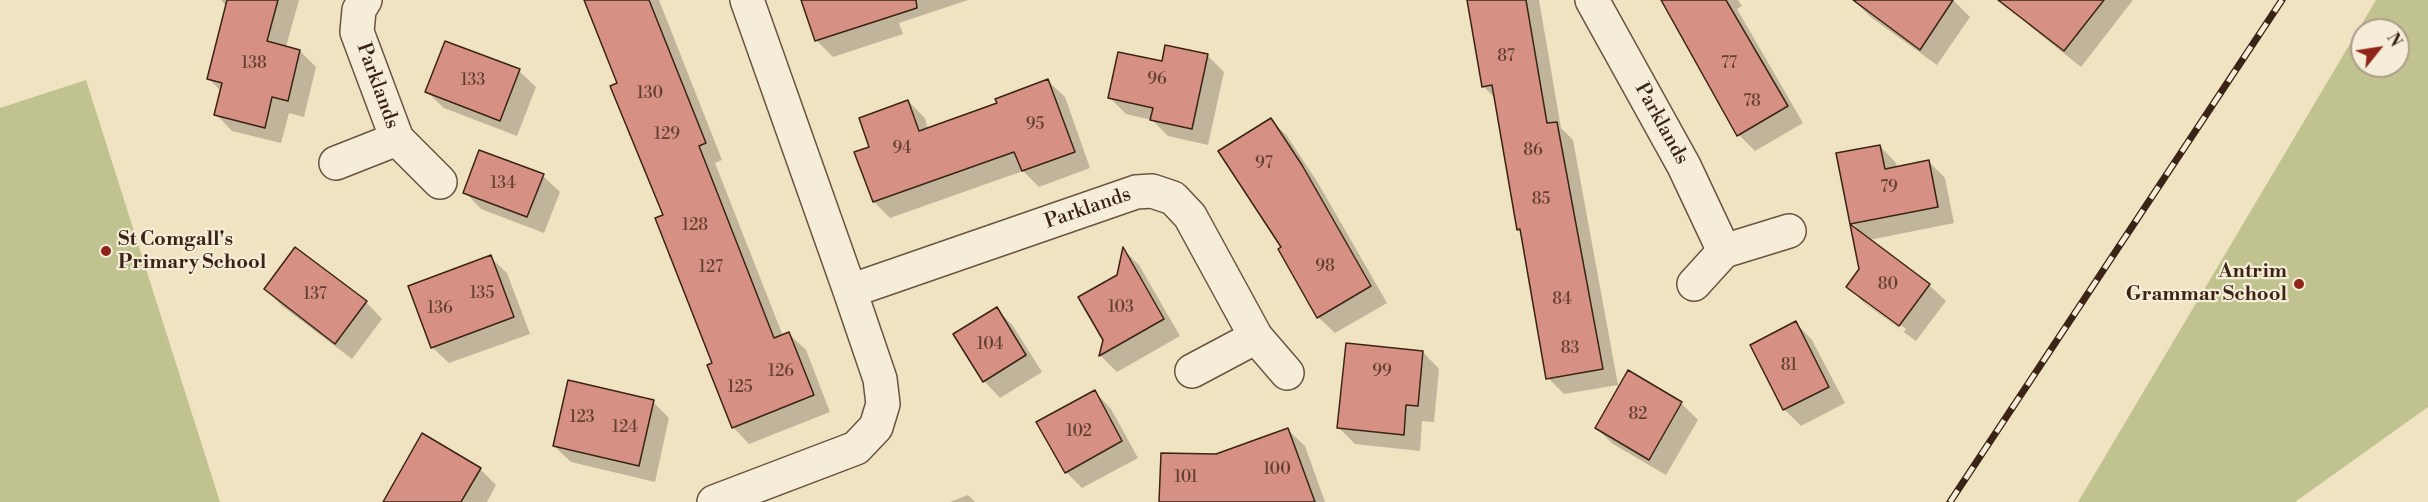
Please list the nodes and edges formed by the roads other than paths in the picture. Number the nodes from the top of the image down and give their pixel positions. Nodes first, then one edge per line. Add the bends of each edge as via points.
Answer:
1 (365, 0) edge
2 (747, 0) edge
3 (1592, 0) edge
4 (397, 139) junction
5 (336, 163) dead end
6 (440, 182) dead end
7 (1789, 231) dead end
8 (1724, 251) junction
9 (1694, 284) dead end
10 (850, 291) junction
11 (1256, 337) junction
12 (1192, 371) dead end
13 (1287, 373) dead end
14 (714, 502) edge

1 - 4 street, Parklands via 359,10 357,32
2 - 10 street
3 - 8 street, Parklands via 1684,166
4 - 5 street, Parklands
4 - 6 street, Parklands
7 - 8 street
8 - 9 street
10 - 11 street, Parklands via 1136,192 1152,191 1173,198 1190,216
10 - 14 street via 882,388 882,412 876,427 848,453
11 - 12 street
11 - 13 street, Parklands

